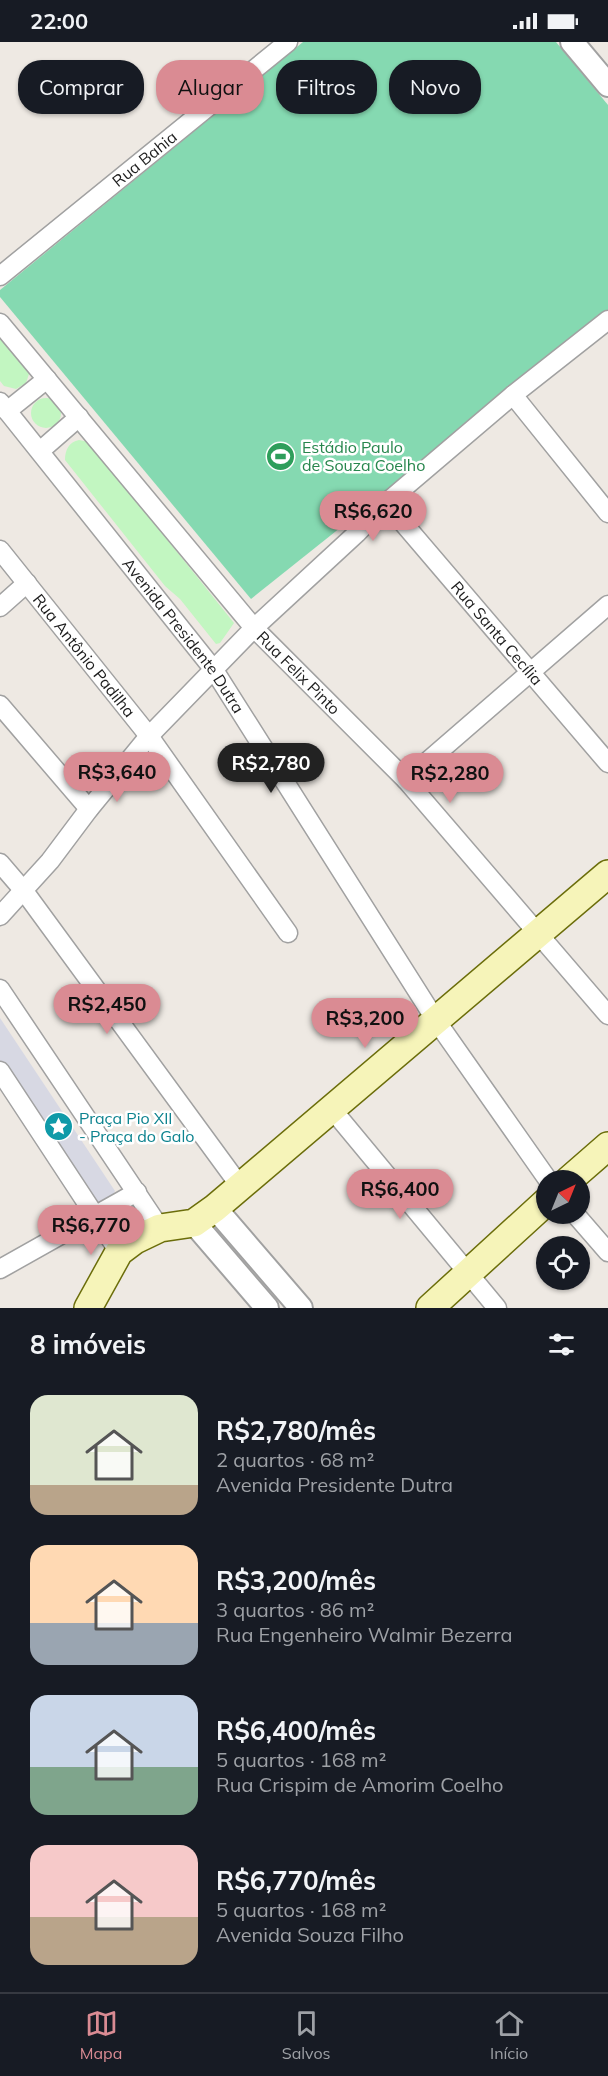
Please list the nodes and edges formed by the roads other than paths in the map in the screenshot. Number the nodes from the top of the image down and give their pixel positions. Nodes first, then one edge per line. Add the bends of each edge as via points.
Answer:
1 (288, 42) edge
2 (572, 42) edge
3 (608, 85) edge
4 (0, 276) edge
5 (608, 320) edge
6 (0, 322) edge
7 (47, 379) junction
8 (513, 395) junction
9 (4, 406) edge
10 (79, 417) junction
11 (40, 451) junction
12 (386, 503) junction
13 (608, 513) edge
14 (0, 550) edge
15 (27, 583) junction
16 (608, 605) edge
17 (0, 607) edge
18 (254, 628) junction
19 (214, 670) junction
20 (531, 671) junction
21 (0, 705) edge
22 (149, 736) junction
23 (608, 764) edge
24 (406, 780) junction
25 (89, 809) junction
26 (0, 863) edge
27 (608, 874) edge
28 (24, 891) junction
29 (0, 916) edge
30 (538, 932) junction
31 (288, 933) dead end
32 (0, 989) edge
33 (608, 1015) edge
34 (435, 1019) junction
35 (0, 1071) edge
36 (331, 1108) junction
37 (608, 1146) edge
38 (541, 1170) edge
39 (580, 1170) edge
40 (240, 1186) junction
41 (136, 1192) junction
42 (536, 1211) edge
43 (95, 1215) junction
44 (204, 1215) junction
45 (584, 1224) edge
46 (160, 1228) junction
47 (127, 1246) junction
48 (608, 1252) edge
49 (0, 1269) edge
50 (468, 1275) junction
51 (88, 1308) edge
52 (267, 1308) edge
53 (301, 1308) edge
54 (430, 1308) edge
55 (496, 1308) edge

1 - 4 street, Rua Bahia
2 - 3 street
5 - 8 street
6 - 7 street, Rua Felix Pinto
7 - 9 street
7 - 10 street, Rua Felix Pinto
8 - 12 street
8 - 13 street
9 - 11 street, Avenida Presidente Dutra
10 - 11 street
10 - 18 street, Rua Felix Pinto
11 - 19 street, Avenida Presidente Dutra
12 - 18 street
12 - 20 street, Rua Santa Cecília
14 - 15 street, Rua Antônio Padilha
15 - 17 street, Rua Antônio Padilha
15 - 22 street, Rua Antônio Padilha
16 - 20 street
18 - 19 street
18 - 24 street, Rua Felix Pinto
19 - 22 street
19 - 34 street, Avenida Presidente Dutra
20 - 23 street, Rua Santa Cecília
20 - 24 street
21 - 25 street
22 - 25 street
22 - 31 street, Rua Antônio Padilha
24 - 30 street, Rua Felix Pinto
25 - 28 street
26 - 28 street
27 - 30 main road
28 - 29 street
28 - 40 street
30 - 33 street, Rua Felix Pinto
30 - 34 main road
32 - 41 street
34 - 36 main road
34 - 38 street, Avenida Presidente Dutra
35 - 43 street
36 - 40 main road
36 - 50 street
37 - 39 main road
40 - 44 main road
41 - 43 street
41 - 46 street
42 - 50 main road
43 - 47 street
43 - 49 street
44 - 46 main road
44 - 52 street
44 - 53 street
45 - 48 street
46 - 47 main road
47 - 51 main road
50 - 54 main road
50 - 55 street

